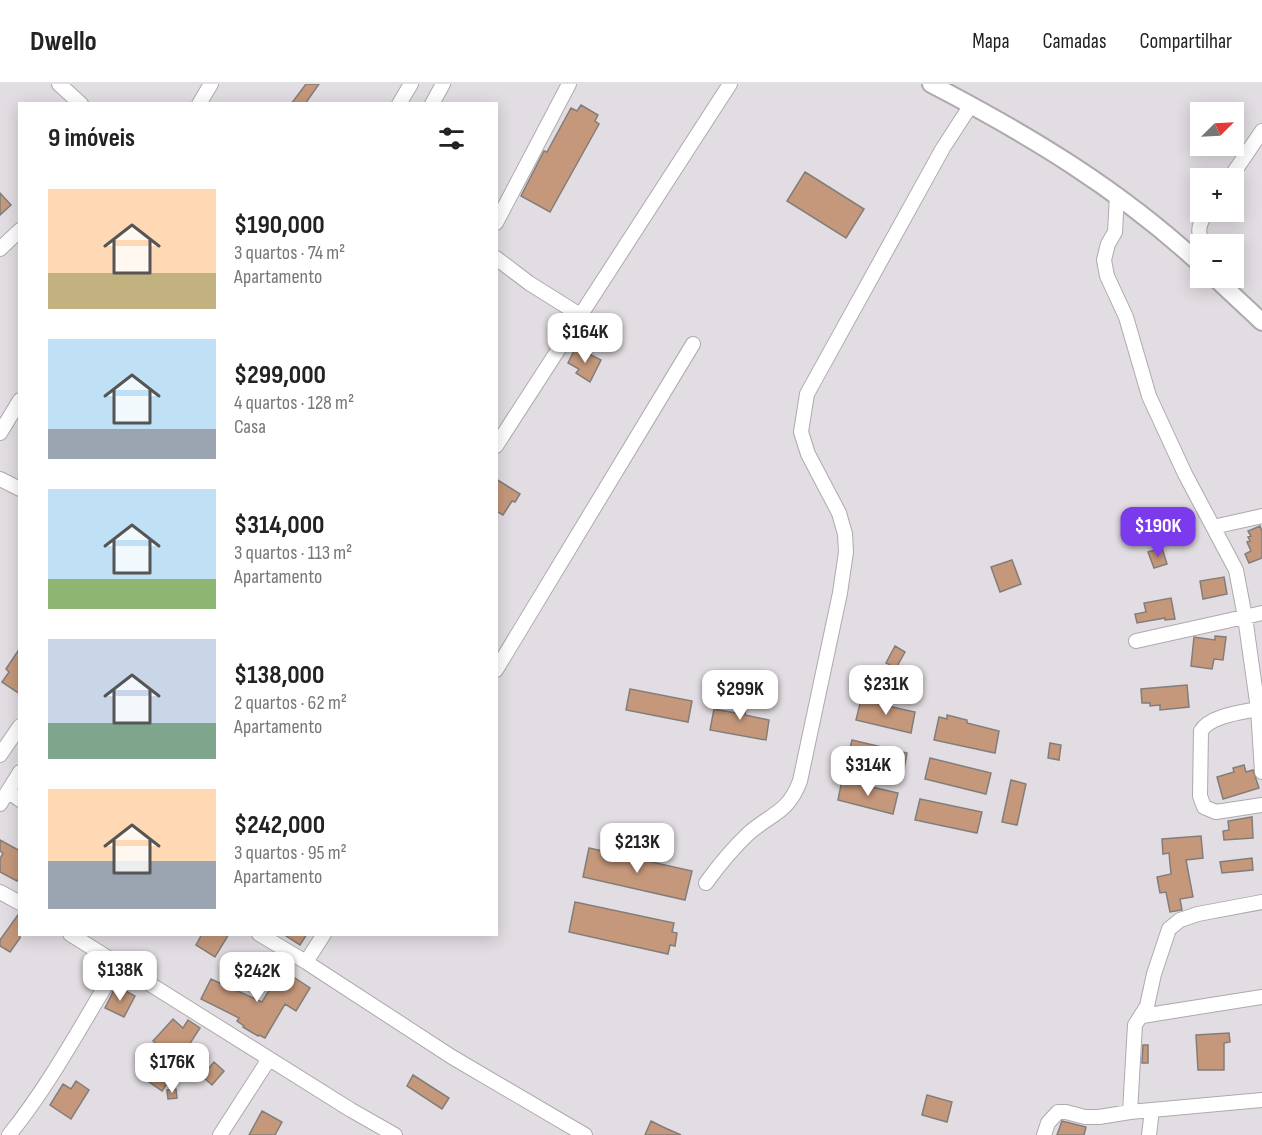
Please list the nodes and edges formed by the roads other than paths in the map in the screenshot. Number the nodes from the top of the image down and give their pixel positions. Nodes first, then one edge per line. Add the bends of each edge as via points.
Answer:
1 (59, 84) edge
2 (211, 84) edge
3 (411, 84) edge
4 (568, 84) edge
5 (730, 84) edge
6 (931, 84) edge
7 (441, 85) edge
8 (79, 102) edge
9 (200, 102) edge
10 (400, 102) edge
11 (433, 102) edge
12 (971, 105) junction
13 (1262, 131) edge
14 (1237, 168) edge
15 (1116, 195) junction
16 (498, 219) edge
17 (18, 232) edge
18 (0, 249) edge
19 (1190, 255) edge
20 (498, 260) edge
21 (1226, 288) edge
22 (580, 315) junction
23 (1262, 322) edge
24 (693, 344) dead end
25 (18, 403) edge
26 (0, 433) edge
27 (498, 443) edge
28 (0, 479) edge
29 (18, 488) edge
30 (1262, 516) edge
31 (1213, 527) junction
32 (1262, 613) edge
33 (1245, 618) junction
34 (1136, 641) dead end
35 (498, 667) edge
36 (1260, 708) edge
37 (18, 729) edge
38 (0, 755) edge
39 (1262, 772) edge
40 (18, 775) edge
41 (8, 791) junction
42 (18, 798) edge
43 (0, 804) edge
44 (1262, 806) edge
45 (706, 883) dead end
46 (0, 892) edge
47 (18, 902) edge
48 (1262, 902) edge
49 (73, 936) edge
50 (262, 936) edge
51 (323, 936) edge
52 (306, 962) junction
53 (118, 965) junction
54 (1262, 997) edge
55 (1142, 1016) junction
56 (269, 1059) junction
57 (1262, 1100) edge
58 (1152, 1110) junction
59 (1130, 1112) junction
60 (9, 1135) edge
61 (220, 1135) edge
62 (395, 1135) edge
63 (585, 1135) edge
64 (1044, 1135) edge
65 (1149, 1135) edge

1 - 8 street
2 - 9 street
3 - 10 street
4 - 16 street
5 - 22 street
6 - 12 street
7 - 11 street
12 - 15 street via 1079,168
12 - 45 street via 943,148 807,394 801,432 845,534 840,593 795,796 727,854
13 - 14 street
15 - 19 street
15 - 31 street via 1115,232 1107,244 1104,260 1107,276 1126,317 1149,396
17 - 18 street
20 - 22 street
21 - 23 street
22 - 27 street
24 - 35 street
25 - 26 street
28 - 29 street
30 - 31 street
31 - 33 street via 1236,570
32 - 33 street
33 - 34 street
33 - 36 street
36 - 39 street
36 - 44 street via 1204,724 1200,796 1204,807 1216,812
37 - 38 street
40 - 41 street
41 - 42 street
41 - 43 street
46 - 47 street
48 - 55 street via 1198,914 1168,929
49 - 53 street
50 - 52 street
51 - 52 street
52 - 63 street
53 - 56 street
53 - 60 street via 54,1071
54 - 55 street
55 - 59 street via 1133,1037
56 - 61 street
56 - 62 street
57 - 58 street
58 - 59 street
58 - 65 street
59 - 64 street via 1084,1117 1058,1112

